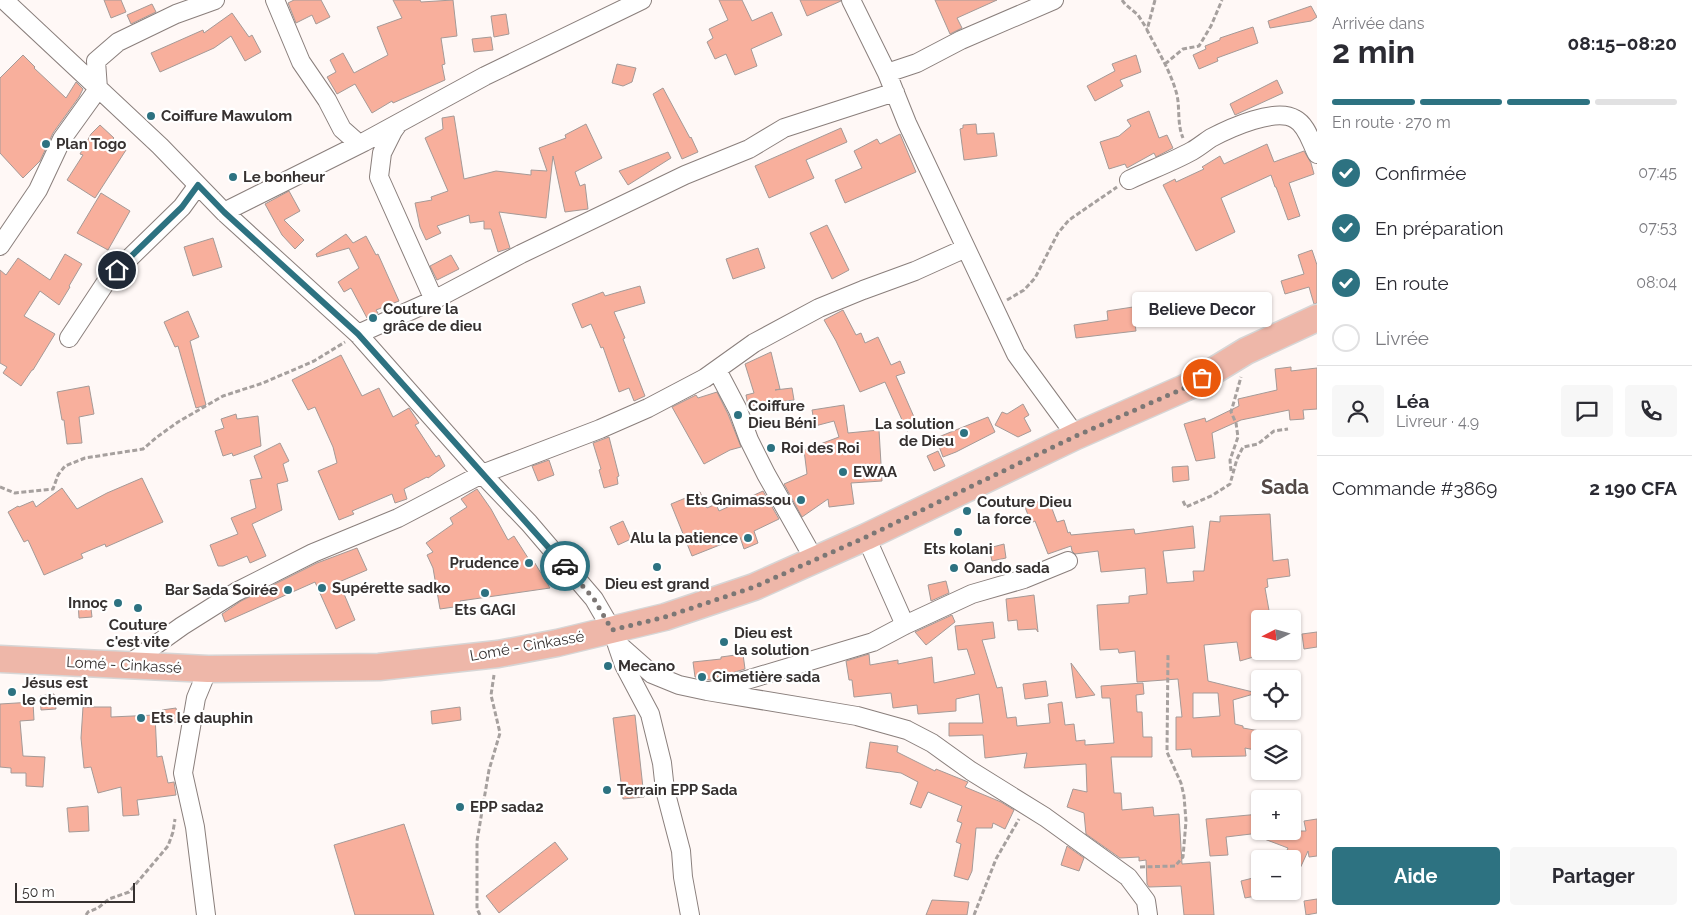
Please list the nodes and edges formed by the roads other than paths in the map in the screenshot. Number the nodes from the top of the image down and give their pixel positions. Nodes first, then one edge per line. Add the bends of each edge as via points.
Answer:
1 (4, 0) edge
2 (215, 0) edge
3 (275, 0) edge
4 (642, 0) edge
5 (850, 0) edge
6 (1054, 0) edge
7 (174, 7) edge
8 (887, 73) junction
9 (98, 89) junction
10 (895, 92) junction
11 (400, 122) junction
12 (358, 144) junction
13 (1317, 154) edge
14 (1129, 180) road end
15 (198, 185) junction
16 (224, 212) junction
17 (0, 246) edge
18 (966, 248) junction
19 (434, 300) junction
20 (1317, 318) edge
21 (358, 334) junction
22 (69, 338) dead end
23 (717, 370) junction
24 (1076, 436) junction
25 (482, 474) junction
26 (866, 537) junction
27 (814, 559) junction
28 (1068, 561) dead end
29 (905, 624) junction
30 (614, 636) junction
31 (0, 660) edge
32 (126, 666) junction
33 (208, 669) junction
34 (707, 692) junction
35 (206, 915) edge
36 (690, 915) edge
37 (1148, 915) edge

1 - 9 street
2 - 7 street
3 - 12 street via 301,62 342,128
4 - 11 street via 485,76
5 - 8 street
6 - 8 street
7 - 9 street via 118,42 96,61
8 - 10 street
9 - 15 street
9 - 17 street via 62,139 38,190
10 - 18 street
10 - 19 street via 784,128 749,149 685,175
11 - 12 street
11 - 19 street via 382,153 379,177
12 - 16 street
13 - 14 street via 1305,128 1295,118 1284,115 1266,117 1210,138
15 - 16 street
15 - 22 street via 182,207 108,279
16 - 21 street
18 - 23 street via 820,308 754,343
18 - 24 street via 1016,354
19 - 21 street
20 - 24 highway, Lomé - Cinkassé via 1246,351 1187,387
21 - 25 street
23 - 25 street via 648,408
23 - 27 street via 749,440
24 - 26 highway, Lomé - Cinkassé
25 - 30 street via 594,599
25 - 32 street via 398,518 313,553 236,592
26 - 27 highway, Lomé - Cinkassé
26 - 29 street
27 - 30 highway, Lomé - Cinkassé via 754,587
28 - 29 street via 1024,579 972,594
29 - 34 street via 873,642
30 - 33 highway, Lomé - Cinkassé via 498,654 380,667
30 - 34 street via 652,674
30 - 36 street via 624,665 650,714 681,851
31 - 32 highway, Lomé - Cinkassé
32 - 33 highway, Lomé - Cinkassé
33 - 35 street via 196,698 184,773 195,827
34 - 37 street via 857,716 907,730 1070,833 1128,877 1146,900

